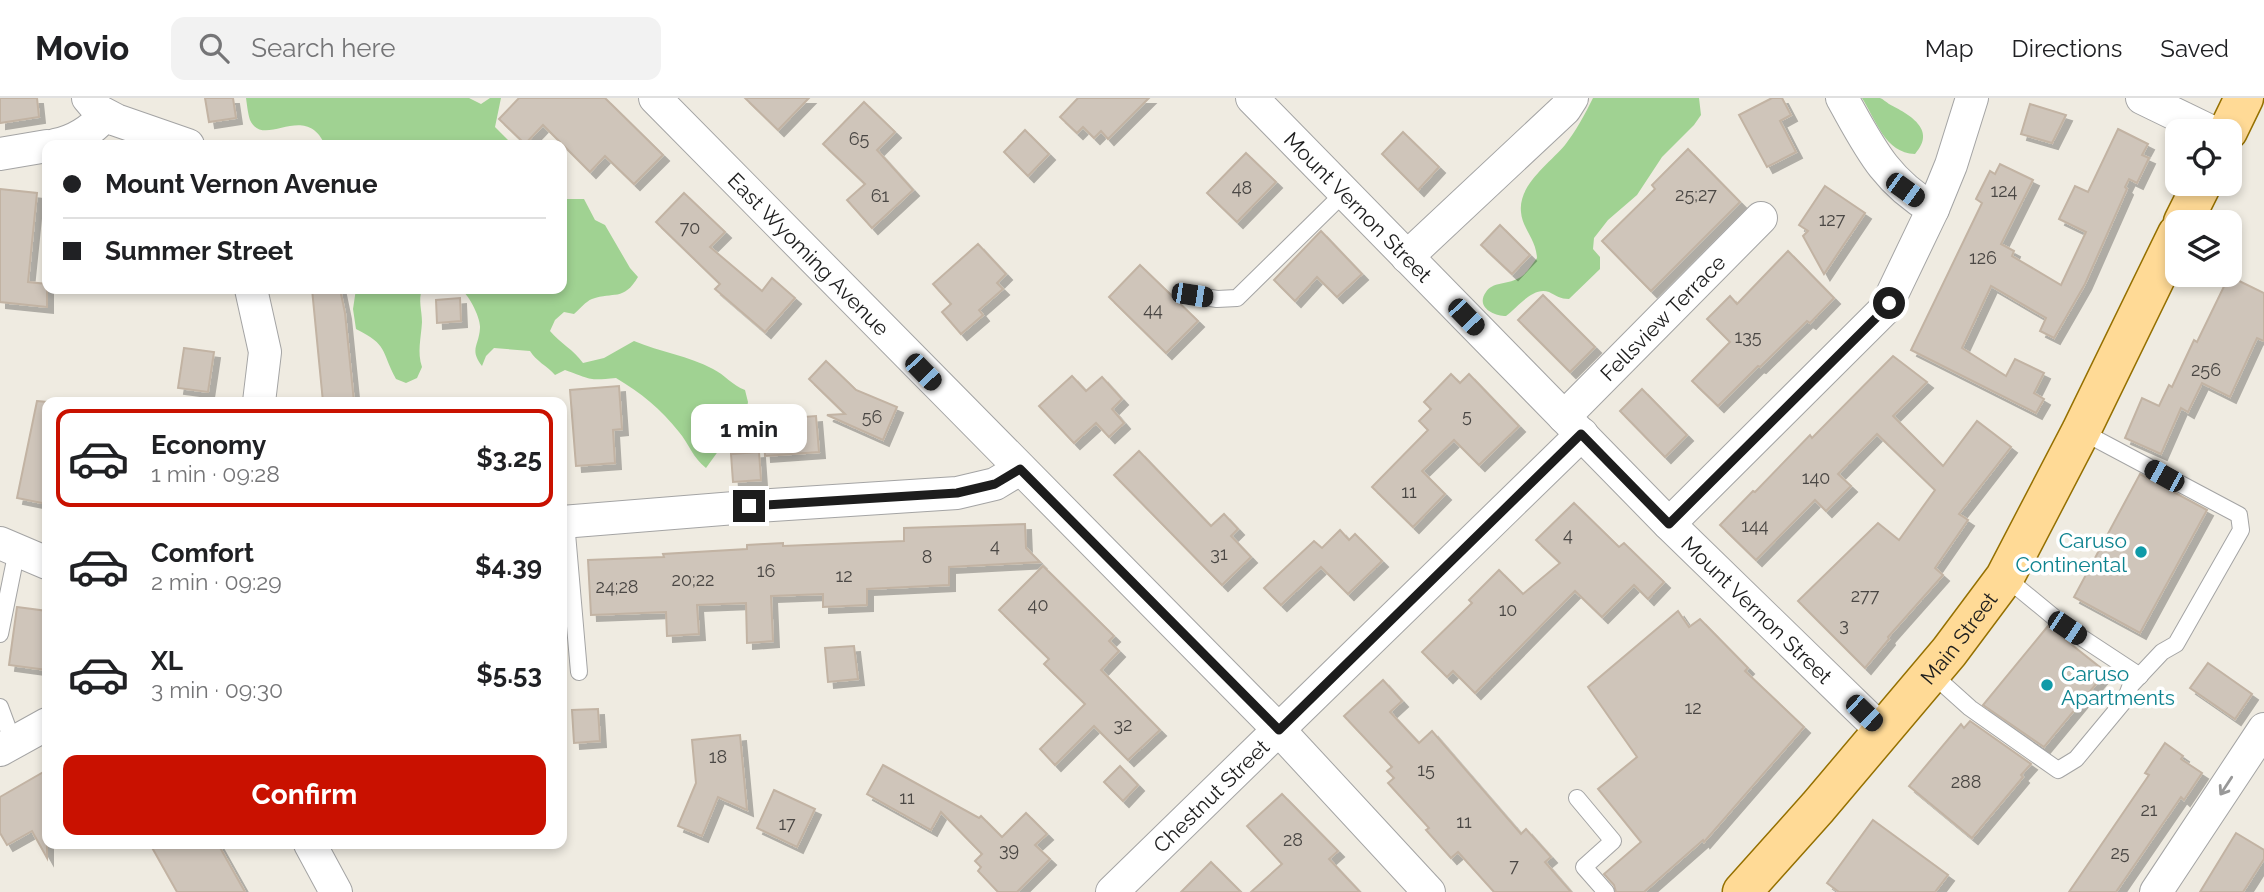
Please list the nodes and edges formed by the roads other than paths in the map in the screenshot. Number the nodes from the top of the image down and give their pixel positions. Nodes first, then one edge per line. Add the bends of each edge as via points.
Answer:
1 (655, 98) edge
2 (1252, 98) edge
3 (1572, 98) edge
4 (1842, 98) edge
5 (1972, 98) edge
6 (2142, 98) edge
7 (2245, 98) edge
8 (97, 106) edge
9 (2185, 119) edge
10 (2234, 119) edge
11 (74, 140) edge
12 (176, 140) edge
13 (42, 147) edge
14 (0, 154) edge
15 (1344, 193) junction
16 (1933, 209) junction
17 (1761, 218) dead end
18 (1407, 257) junction
19 (2165, 259) edge
20 (252, 294) edge
21 (1192, 295) dead end
22 (260, 397) edge
23 (1573, 425) junction
24 (2081, 431) junction
25 (1020, 469) junction
26 (567, 522) edge
27 (1669, 524) junction
28 (9, 547) edge
29 (567, 552) edge
30 (42, 561) edge
31 (2005, 577) junction
32 (0, 634) edge
33 (579, 672) dead end
34 (1931, 673) junction
35 (2140, 676) junction
36 (0, 707) edge
37 (42, 727) edge
38 (2264, 729) edge
39 (1279, 730) junction
40 (1882, 731) junction
41 (6, 746) edge
42 (1577, 798) dead end
43 (313, 849) edge
44 (336, 892) edge
45 (1112, 892) edge
46 (1429, 892) edge
47 (1606, 892) edge
48 (1742, 892) edge
49 (2156, 892) edge

1 - 25 street, East Wyoming Avenue
2 - 15 street, Mount Vernon Street
3 - 18 street
4 - 16 street via 1889,175
5 - 16 street
6 - 9 street
7 - 10 main road
8 - 11 street via 83,135
8 - 12 street
13 - 14 street
15 - 18 street, Mount Vernon Street
15 - 21 lane via 1237,298
16 - 27 street via 1885,309
17 - 23 street, Fellsview Terrace
18 - 23 street, Mount Vernon Street
19 - 24 main road, Main Street
20 - 22 street via 265,352
23 - 27 street, Mount Vernon Street
23 - 39 street, Chestnut Street
24 - 31 main road, Main Street
24 - 35 lane via 2239,515 2241,521 2231,550 2176,644
25 - 26 street via 995,484 957,493
25 - 39 street, East Wyoming Avenue
27 - 40 street, Mount Vernon Street
28 - 30 street
28 - 32 lane
29 - 33 lane
31 - 34 main road, Main Street
31 - 35 lane via 2067,628
34 - 35 lane via 1970,708 2058,771 2076,759
34 - 40 main road, Main Street
36 - 41 lane
37 - 41 street
38 -> 49 street
39 - 45 street, Chestnut Street
39 - 46 street, East Wyoming Avenue
40 - 48 main road, Main Street
42 - 47 lane via 1613,841 1584,867
43 - 44 street

